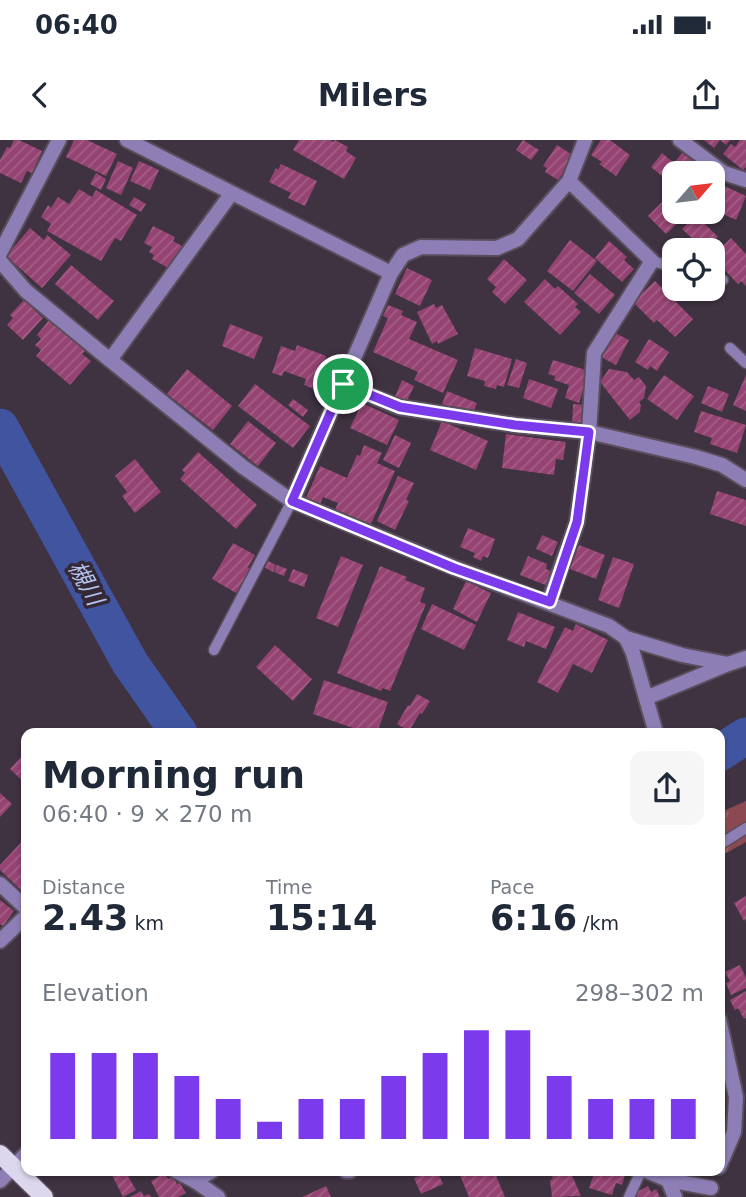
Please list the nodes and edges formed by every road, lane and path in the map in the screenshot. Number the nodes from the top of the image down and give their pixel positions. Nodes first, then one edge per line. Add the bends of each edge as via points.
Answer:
1 (59, 140) edge
2 (127, 140) edge
3 (584, 140) edge
4 (680, 140) edge
5 (569, 180) junction
6 (746, 180) edge
7 (231, 194) junction
8 (0, 253) edge
9 (0, 261) edge
10 (652, 261) junction
11 (662, 264) edge
12 (391, 273) junction
13 (730, 348) dead end
14 (110, 360) junction
15 (746, 363) edge
16 (343, 384) junction
17 (589, 432) junction
18 (746, 480) edge
19 (292, 501) junction
20 (550, 602) junction
21 (626, 638) junction
22 (214, 650) dead end
23 (746, 658) edge
24 (728, 664) junction
25 (646, 698) junction
26 (655, 728) edge
27 (746, 828) edge
28 (725, 841) edge
29 (0, 884) edge
30 (21, 903) edge
31 (21, 921) edge
32 (0, 942) edge
33 (725, 1047) edge
34 (0, 1154) edge
35 (725, 1154) edge
36 (20, 1161) edge
37 (30, 1176) edge
38 (206, 1176) edge
39 (639, 1176) edge
40 (659, 1176) edge
41 (668, 1180) junction
42 (0, 1181) edge
43 (709, 1192) edge
44 (44, 1197) edge
45 (218, 1197) edge
46 (629, 1197) edge
47 (675, 1197) edge

1 - 8 street
2 - 7 street
3 - 5 street
4 - 6 street via 724,173
5 - 10 street
5 - 12 street via 518,239 497,248 422,247 403,255
7 - 12 street
7 - 14 street
9 - 14 street via 26,290
10 - 11 lane
10 - 17 street via 594,353
12 - 16 street
13 - 15 lane
14 - 19 street
16 - 17 street via 400,407
16 - 19 street
17 - 18 street via 696,457
17 - 20 street via 577,522
19 - 20 street
19 - 22 lane
20 - 21 street via 609,626
21 - 24 street
21 - 25 street
23 - 24 street
24 - 25 street
25 - 26 street
27 - 28 lane
29 - 30 street
31 - 32 street
33 - 35 street via 736,1097 734,1132
34 - 36 main road
36 - 42 street
37 - 44 main road
38 - 45 street
39 - 46 lane
40 - 41 street
41 - 43 street
41 - 47 street

